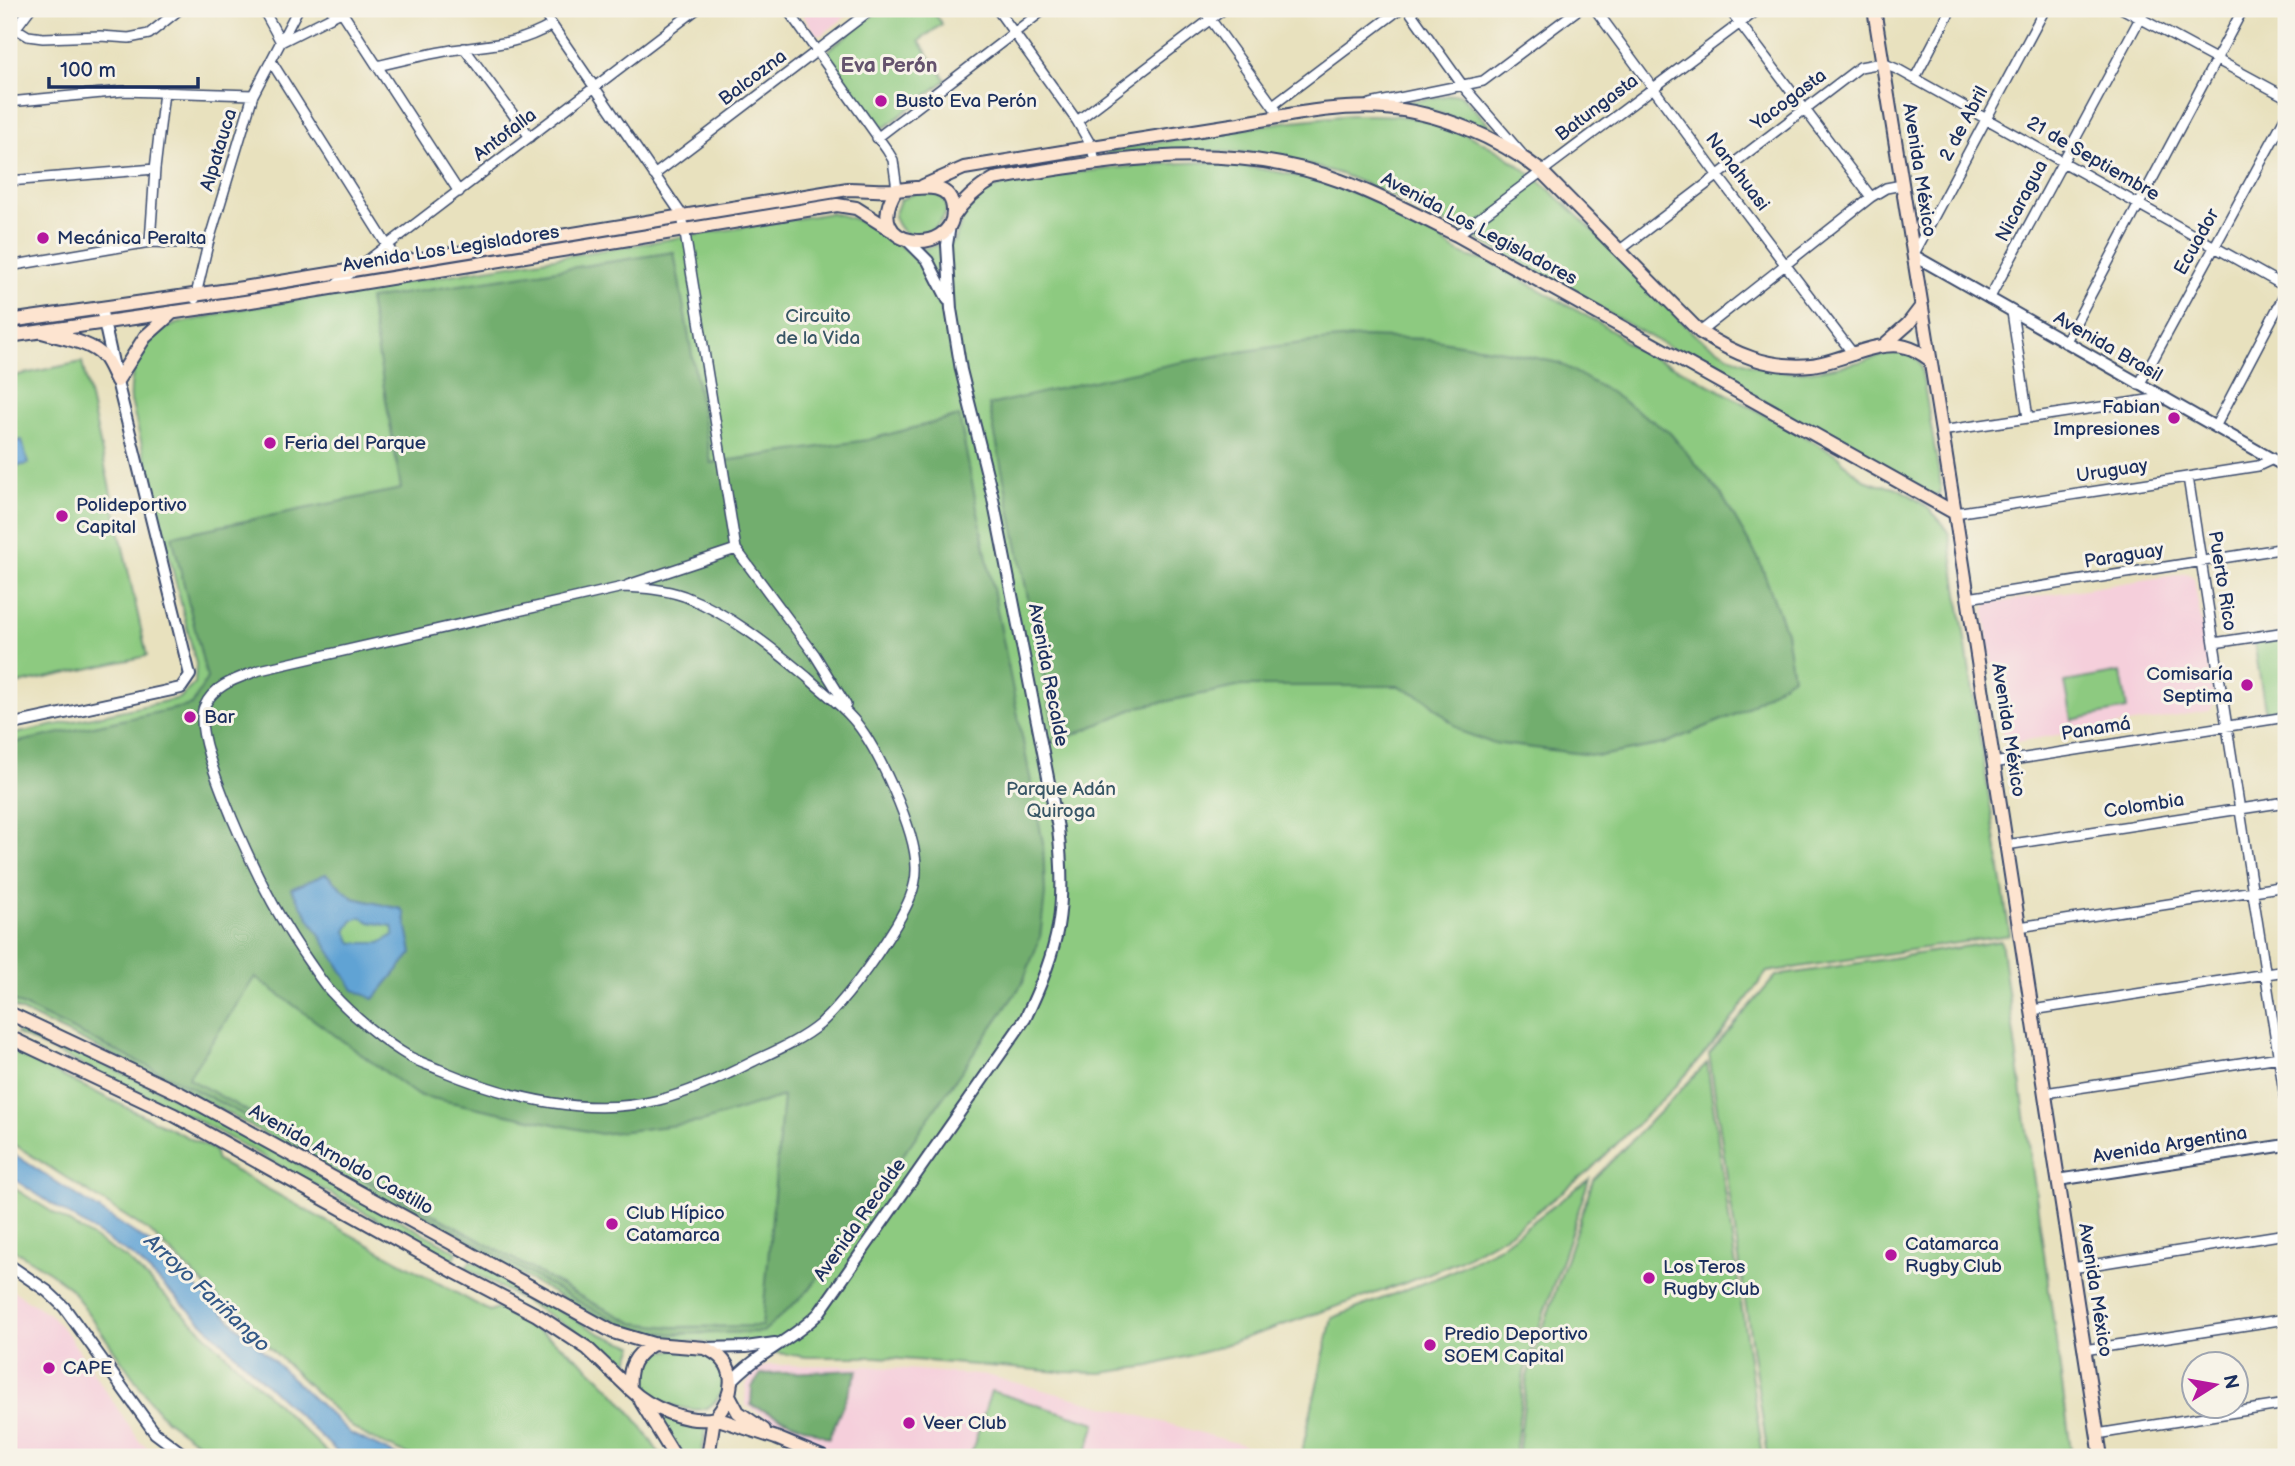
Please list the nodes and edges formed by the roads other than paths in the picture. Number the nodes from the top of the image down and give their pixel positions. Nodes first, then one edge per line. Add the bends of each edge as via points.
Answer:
1 (30, 9) edge
2 (180, 9) edge
3 (264, 9) edge
4 (299, 9) edge
5 (541, 9) edge
6 (697, 9) edge
7 (787, 9) edge
8 (872, 9) edge
9 (997, 9) edge
10 (1045, 9) edge
11 (1203, 9) edge
12 (1224, 9) edge
13 (1400, 9) edge
14 (1408, 9) edge
15 (1579, 9) edge
16 (1595, 9) edge
17 (1729, 9) edge
18 (1759, 9) edge
19 (1874, 9) edge
20 (1951, 9) edge
21 (2045, 9) edge
22 (2123, 9) edge
23 (2243, 9) edge
24 (344, 10) edge
25 (2143, 13) edge
26 (1210, 19) junction
27 (1739, 23) junction
28 (552, 25) junction
29 (15, 28) junction
30 (1014, 33) junction
31 (9, 37) edge
32 (281, 42) junction
33 (464, 48) junction
34 (817, 52) junction
35 (2216, 58) junction
36 (271, 61) junction
37 (1882, 63) junction
38 (377, 66) junction
39 (1915, 78) junction
40 (1463, 86) junction
41 (1653, 88) junction
42 (595, 89) junction
43 (164, 92) junction
44 (253, 95) junction
45 (2286, 97) edge
46 (9, 102) edge
47 (1272, 105) junction
48 (1351, 107) junction
49 (1805, 109) junction
50 (2286, 116) edge
51 (1282, 117) junction
52 (1987, 118) junction
53 (1077, 121) junction
54 (530, 137) junction
55 (877, 138) junction
56 (1092, 147) junction
57 (1526, 159) junction
58 (1095, 162) junction
59 (2062, 162) junction
60 (155, 169) junction
61 (1541, 172) junction
62 (654, 175) junction
63 (1718, 176) junction
64 (9, 181) edge
65 (922, 186) junction
66 (1902, 186) junction
67 (897, 190) junction
68 (459, 192) junction
69 (1871, 197) junction
70 (2139, 206) junction
71 (682, 215) junction
72 (951, 221) junction
73 (684, 230) junction
74 (892, 231) junction
75 (1457, 235) junction
76 (907, 240) junction
77 (150, 242) junction
78 (208, 244) junction
79 (388, 245) junction
80 (2215, 247) junction
81 (1620, 250) junction
82 (1913, 256) junction
83 (397, 261) junction
84 (1786, 264) junction
85 (9, 266) edge
86 (358, 268) junction
87 (2286, 287) edge
88 (332, 288) junction
89 (2286, 292) edge
90 (194, 295) junction
91 (1989, 299) junction
92 (1921, 307) junction
93 (101, 308) junction
94 (196, 309) junction
95 (951, 309) junction
96 (173, 312) junction
97 (2012, 312) junction
98 (9, 321) edge
99 (103, 321) junction
100 (38, 331) junction
101 (1700, 332) junction
102 (9, 336) edge
103 (2065, 342) junction
104 (1882, 346) junction
105 (1854, 355) junction
106 (1929, 359) junction
107 (117, 382) junction
108 (2139, 385) junction
109 (2161, 398) junction
110 (2028, 418) junction
111 (2215, 427) junction
112 (1941, 431) junction
113 (2273, 460) junction
114 (2286, 467) edge
115 (2189, 477) junction
116 (1955, 513) junction
117 (2286, 548) edge
118 (736, 549) junction
119 (2202, 561) junction
120 (623, 587) junction
121 (1968, 598) junction
122 (2286, 632) edge
123 (2214, 643) junction
124 (2286, 717) edge
125 (856, 722) junction
126 (9, 725) edge
127 (2227, 726) junction
128 (1993, 763) junction
129 (2286, 802) edge
130 (2240, 809) junction
131 (2006, 845) junction
132 (2286, 886) edge
133 (2253, 891) junction
134 (2019, 927) junction
135 (2286, 971) edge
136 (2266, 974) junction
137 (2032, 1010) junction
138 (9, 1013) edge
139 (9, 1037) edge
140 (2283, 1056) edge
141 (2045, 1093) junction
142 (2286, 1105) edge
143 (2286, 1145) edge
144 (2058, 1180) junction
145 (2286, 1234) edge
146 (9, 1265) edge
147 (2072, 1268) junction
148 (2286, 1319) edge
149 (782, 1342) junction
150 (653, 1344) junction
151 (705, 1348) junction
152 (2084, 1350) junction
153 (730, 1388) junction
154 (634, 1393) junction
155 (2286, 1404) edge
156 (714, 1418) junction
157 (2097, 1434) junction
158 (776, 1438) junction
159 (187, 1457) edge
160 (675, 1457) edge
161 (708, 1457) edge
162 (822, 1457) edge
163 (2101, 1457) edge

1 - 29 street
2 - 29 street via 149,34 129,38 43,38
3 - 32 street
4 - 32 street, Alpatauca
5 - 28 street
6 - 42 street, Antofalla
7 - 34 street
8 - 34 street, Balcozna
9 - 30 street
10 - 30 street
11 - 26 street
12 - 26 street
13 - 47 street
14 - 40 street
15 - 40 street via 1483,81
16 - 41 street, Nanahuasi
17 - 27 street
18 - 27 street, Batungasta
19 - 37 main road, Avenida México
20 - 39 street
21 - 52 street, 2 de Abril
22 - 25 street
23 - 35 street
24 - 32 street
24 - 38 street
25 - 35 street
25 - 59 street, Nicaragua
26 - 47 street
26 - 53 street
27 - 41 street, Batungasta
27 - 49 street
28 - 33 street via 515,42
28 - 42 street
29 - 31 street
30 - 53 street
30 - 55 street
32 - 36 street, Alpatauca
33 - 38 street
33 - 54 street
34 - 55 street
34 - 62 street, Balcozna
35 - 45 street
35 - 70 street
36 - 44 street, Alpatauca
36 - 79 street
37 - 39 street, 21 de Septiembre
37 - 49 street, Yacogasta via 1860,68
37 - 66 main road, Avenida México
38 - 68 street
39 - 52 street, 21 de Septiembre
40 - 48 street
40 - 57 street
41 - 61 street, Batungasta
41 - 63 street, Nanahuasi
42 - 54 street, Antofalla
42 - 62 street
43 - 44 street
43 - 46 street via 123,91
43 - 60 street
44 - 78 street, Alpatauca
47 - 51 street
48 - 51 main road
48 - 57 main road via 1387,108 1437,118
49 - 63 street, Yacogasta
49 - 69 street
50 - 80 street, Ecuador
51 - 56 main road
52 - 59 street, 21 de Septiembre
52 - 82 street, 2 de Abril
53 - 56 street
54 - 68 street, Antofalla
55 - 67 street via 893,160
56 - 58 street
56 - 65 main road via 964,168
57 - 61 main road
58 - 72 main road, Avenida Los Legisladores via 994,179 965,200
58 - 75 main road, Avenida Los Legisladores via 1211,156 1293,167 1383,198
59 - 70 street, 21 de Septiembre
59 - 91 street, Nicaragua
60 - 64 street
60 - 77 street
61 - 75 street, Batungasta
61 - 81 main road
62 - 71 street
63 - 81 street, Yacogasta
63 - 84 street, Nanahuasi
65 - 67 main road
65 - 72 main road via 945,193 953,206
66 - 69 street
66 - 82 main road, Avenida México
67 - 71 main road, Avenida Los Legisladores via 848,189
67 - 74 main road via 887,209
68 - 79 street, Antofalla
69 - 84 street
70 - 80 street, 21 de Septiembre
70 - 103 street
71 - 73 street
71 - 83 main road, Avenida Los Legisladores
72 - 76 main road via 931,240
72 - 95 street, Avenida Recalde via 947,245
73 - 74 main road, Avenida Los Legisladores via 837,205 856,208
73 - 88 main road, Avenida Los Legisladores
73 - 118 street
74 - 76 main road
75 - 116 main road, Avenida Los Legisladores
76 - 95 street, Avenida Recalde via 934,270
77 - 78 street
77 - 85 street
78 - 90 street, Alpatauca
79 - 83 street
79 - 86 street, Antofalla
80 - 87 street, 21 de Septiembre
80 - 108 street, Ecuador
81 - 101 main road
82 - 91 street, Avenida Brasil
82 - 92 main road, Avenida México
83 - 86 main road, Avenida Los Legisladores
84 - 101 street
84 - 105 street, Nanahuasi
86 - 88 street, Antofalla
86 - 90 main road, Avenida Los Legisladores
88 - 94 main road, Avenida Los Legisladores
89 - 111 street
90 - 93 main road, Avenida Los Legisladores
90 - 94 street, Alpatauca
91 - 97 street, Avenida Brasil
92 - 104 main road
92 - 106 main road, Avenida México
93 - 98 main road, Avenida Los Legisladores
93 - 99 street
94 - 96 main road, Avenida Los Legisladores
95 - 149 street, Avenida Recalde via 1058,828 1062,901 1057,939 1025,1019 819,1313
96 - 99 main road, Avenida Los Legisladores
96 - 107 main road via 145,337
97 - 103 street, Avenida Brasil
97 - 110 street
99 - 100 main road, Avenida Los Legisladores
99 - 107 street
100 - 102 main road, Avenida Los Legisladores
100 - 107 main road via 94,350 104,357
101 - 105 main road via 1726,349 1770,363 1812,365
103 - 108 street, Avenida Brasil
104 - 105 main road
104 - 106 main road via 1902,345
106 - 112 main road, Avenida México
107 - 126 street via 190,670 188,680 181,688
108 - 109 street, Avenida Brasil
109 - 110 street
109 - 111 street, Avenida Brasil
110 - 112 street
111 - 113 street, Avenida Brasil
112 - 116 main road, Avenida México
113 - 114 street, Avenida Brasil
113 - 115 street, Uruguay
115 - 116 street, Uruguay
115 - 119 street, Puerto Rico
116 - 121 main road, Avenida México
117 - 119 street, Paraguay
118 - 120 street
118 - 125 street via 815,655
119 - 121 street, Paraguay
119 - 123 street, Puerto Rico
120 - 125 street via 661,589 722,614 783,656
120 - 125 street via 260,670 224,685 202,710 200,721 216,779 247,854 288,933 330,992 409,1057 501,1092 551,1102 628,1104 658,1100 726,1076 808,1032 839,1004 866,968 908,905 915,882 917,865 897,798
121 - 128 main road, Avenida México
122 - 123 street
123 - 127 street, Puerto Rico
124 - 127 street, Panamá
127 - 128 street, Panamá
127 - 130 street, Puerto Rico
128 - 131 main road, Avenida México
129 - 130 street, Colombia
130 - 131 street, Colombia
130 - 133 street, Puerto Rico
131 - 134 main road, Avenida México
132 - 133 street
133 - 134 street
133 - 136 street, Puerto Rico
134 - 137 main road, Avenida México
135 - 136 street
136 - 137 street
136 - 140 street, Puerto Rico
137 - 141 main road, Avenida México
138 - 150 main road, Avenida Arnoldo Castillo via 181,1094 613,1332
139 - 154 main road, Avenida Arnoldo Castillo via 174,1115 537,1315 587,1348
140 - 141 street
140 - 142 street, Puerto Rico
141 - 144 main road, Avenida México
143 - 144 street, Avenida Argentina
144 - 147 main road, Avenida México
145 - 147 street
146 - 159 street via 64,1307 155,1433
147 - 152 main road, Avenida México
148 - 152 street
149 - 151 street, Avenida Recalde
149 - 153 street, Avenida Recalde via 745,1367
150 - 151 main road
150 - 154 main road via 635,1357 629,1377
151 - 153 main road via 726,1363
152 - 157 main road, Avenida México
153 - 156 main road
153 - 158 main road via 738,1412
154 - 156 main road via 683,1416
154 - 160 main road
155 - 157 street
156 - 158 main road
156 - 161 main road
157 - 163 main road, Avenida México
158 - 162 main road

